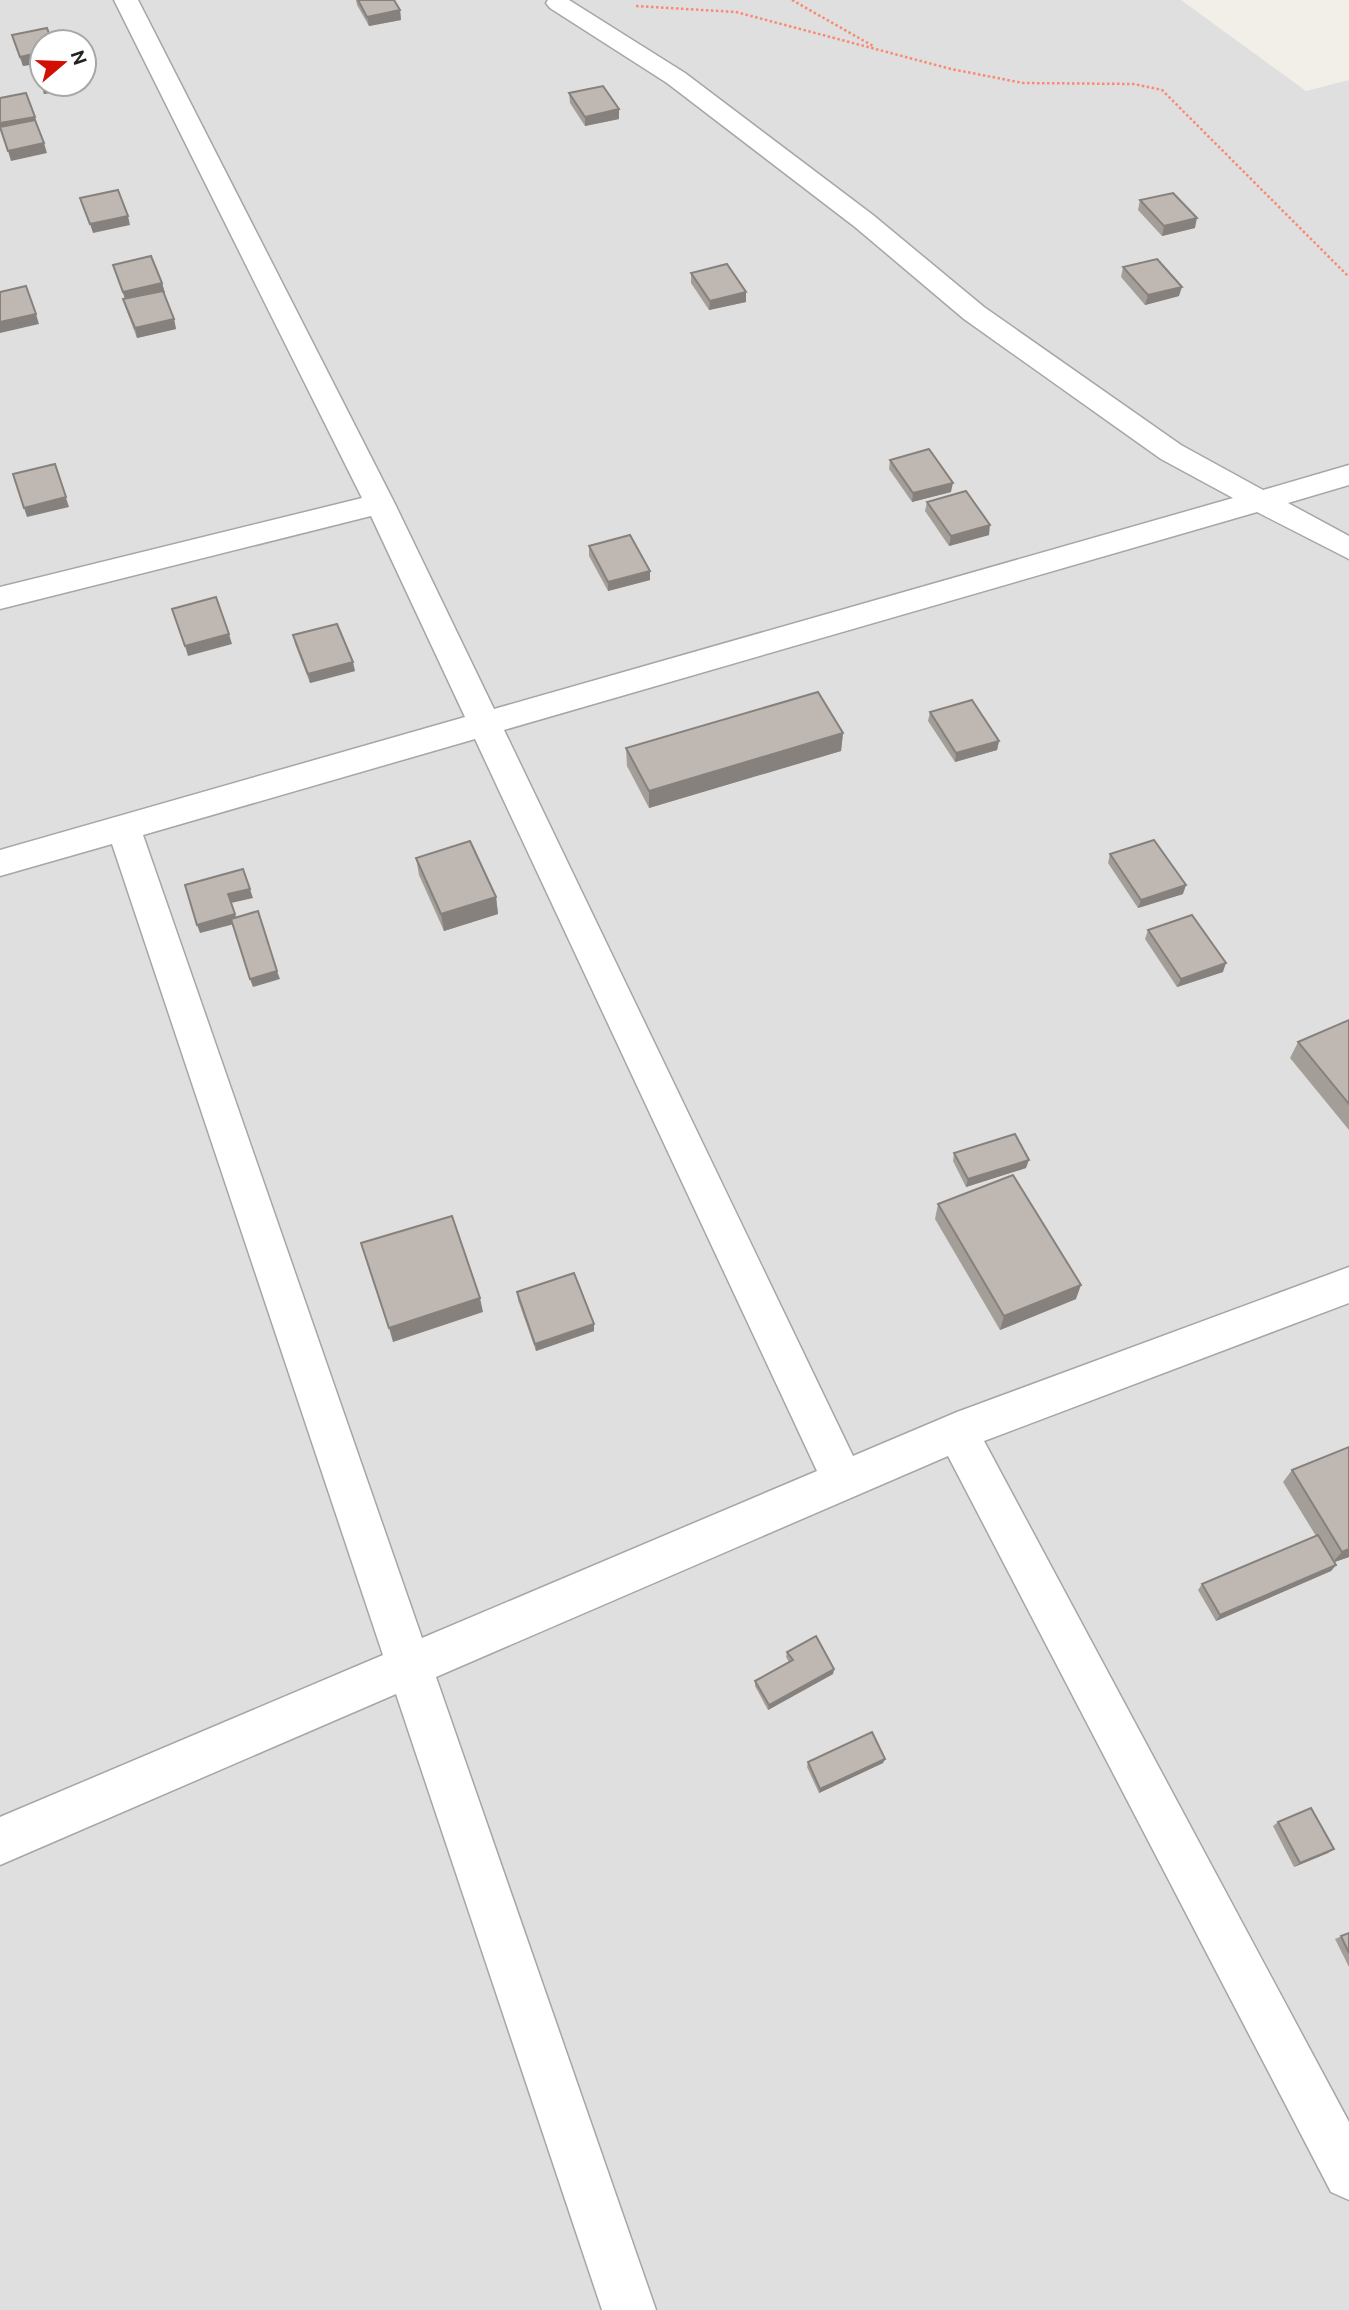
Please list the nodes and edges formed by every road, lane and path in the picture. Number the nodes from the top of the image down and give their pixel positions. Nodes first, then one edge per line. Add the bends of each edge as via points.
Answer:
1 (126, 0) edge
2 (792, 0) edge
3 (558, 3) joint
4 (880, 50) junction
5 (1349, 277) edge
6 (1349, 475) edge
7 (1258, 499) junction
8 (380, 504) junction
9 (1349, 549) edge
10 (0, 598) edge
11 (484, 724) junction
12 (123, 827) junction
13 (0, 863) edge
14 (1349, 1285) edge
15 (957, 1432) junction
16 (843, 1481) junction
17 (409, 1667) junction
18 (0, 1841) edge
19 (1349, 2174) edge
20 (629, 2310) edge

1 - 8 street
2 - 4 path
3 - 4 path via 736,12
3 - 7 street via 676,78 1007,337 1171,452
4 - 5 path via 1023,83 1134,84 1162,90
6 - 7 street
7 - 9 street
7 - 11 street
8 - 10 street
8 - 11 street
11 - 12 street
11 - 16 street
12 - 13 street
12 - 17 street
14 - 15 street
15 - 16 street
15 - 19 street
16 - 17 street
17 - 18 street
17 - 20 street

